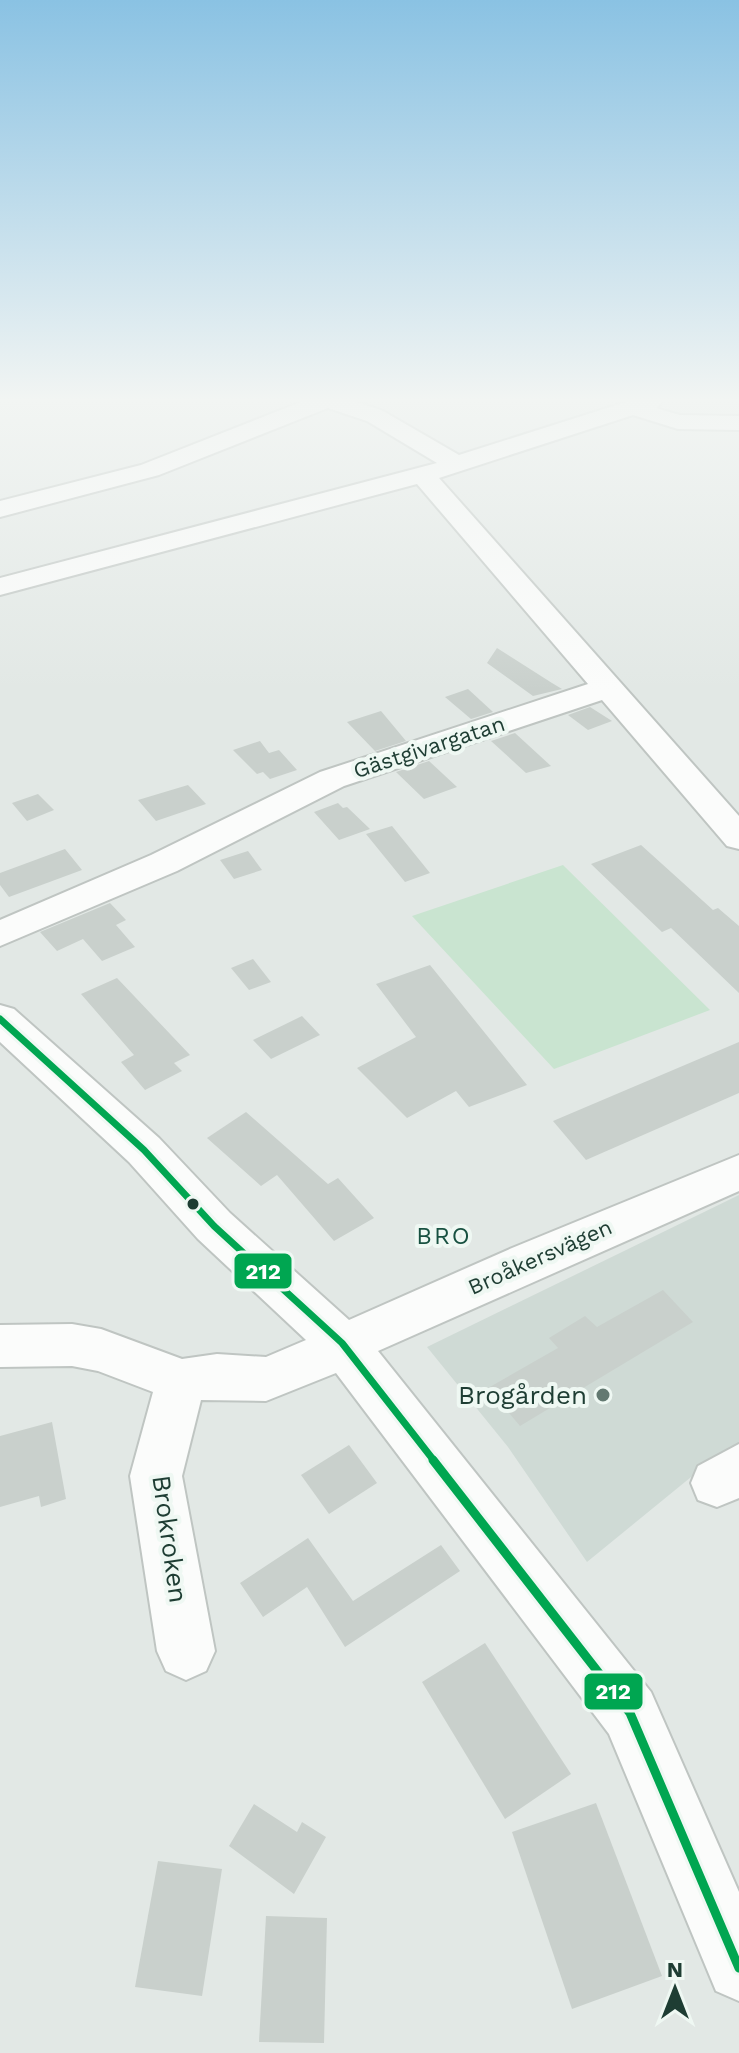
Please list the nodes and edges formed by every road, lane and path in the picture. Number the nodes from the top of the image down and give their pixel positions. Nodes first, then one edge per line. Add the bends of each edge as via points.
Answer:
1 (38, 498) edge
2 (337, 498) edge
3 (443, 498) edge
4 (1, 507) edge
5 (0, 587) edge
6 (607, 688) junction
7 (739, 838) edge
8 (0, 934) edge
9 (0, 1019) edge
10 (739, 1172) edge
11 (342, 1343) junction
12 (0, 1346) edge
13 (181, 1381) junction
14 (186, 1651) dead end
15 (739, 1968) edge

1 - 4 street
2 - 5 street
3 - 6 street
6 - 7 street
6 - 8 street, Gästgivargatan via 332,779 164,863
9 - 11 street
10 - 11 street, Broåkersvägen
11 - 13 street, Broåkersvägen via 310,1363 266,1379 217,1376
11 - 15 street via 630,1713
12 - 13 street via 101,1350
13 - 14 street, Brokroken via 156,1476

